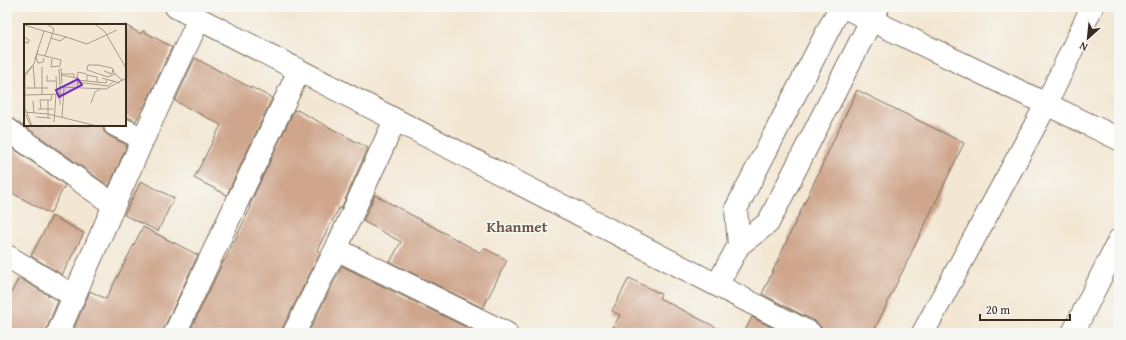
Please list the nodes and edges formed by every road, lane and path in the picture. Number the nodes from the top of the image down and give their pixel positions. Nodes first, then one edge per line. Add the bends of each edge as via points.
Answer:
1 (176, 7) edge
2 (840, 7) edge
3 (844, 7) edge
4 (1092, 7) edge
5 (874, 14) edge
6 (199, 19) junction
7 (300, 71) junction
8 (1046, 105) junction
9 (395, 120) junction
10 (117, 126) edge
11 (7, 129) edge
12 (143, 139) junction
13 (1119, 139) edge
14 (114, 204) junction
15 (1119, 240) edge
16 (739, 245) junction
17 (336, 249) junction
18 (7, 256) edge
19 (717, 285) junction
20 (74, 296) junction
21 (58, 333) edge
22 (175, 333) edge
23 (294, 333) edge
24 (506, 333) edge
25 (810, 333) edge
26 (923, 333) edge
27 (1073, 333) edge

1 - 6 street
2 - 16 street via 736,209
3 - 5 street
4 - 8 street
5 - 8 street
5 - 16 street via 768,223
6 - 7 street
6 - 12 street
7 - 9 street
7 - 22 street
8 - 13 street
8 - 26 street
9 - 17 street
9 - 19 street
10 - 12 street
11 - 14 street
12 - 14 street
14 - 20 street
15 - 27 street
16 - 19 street
17 - 23 street
17 - 24 street
18 - 20 street
19 - 25 street
20 - 21 street

